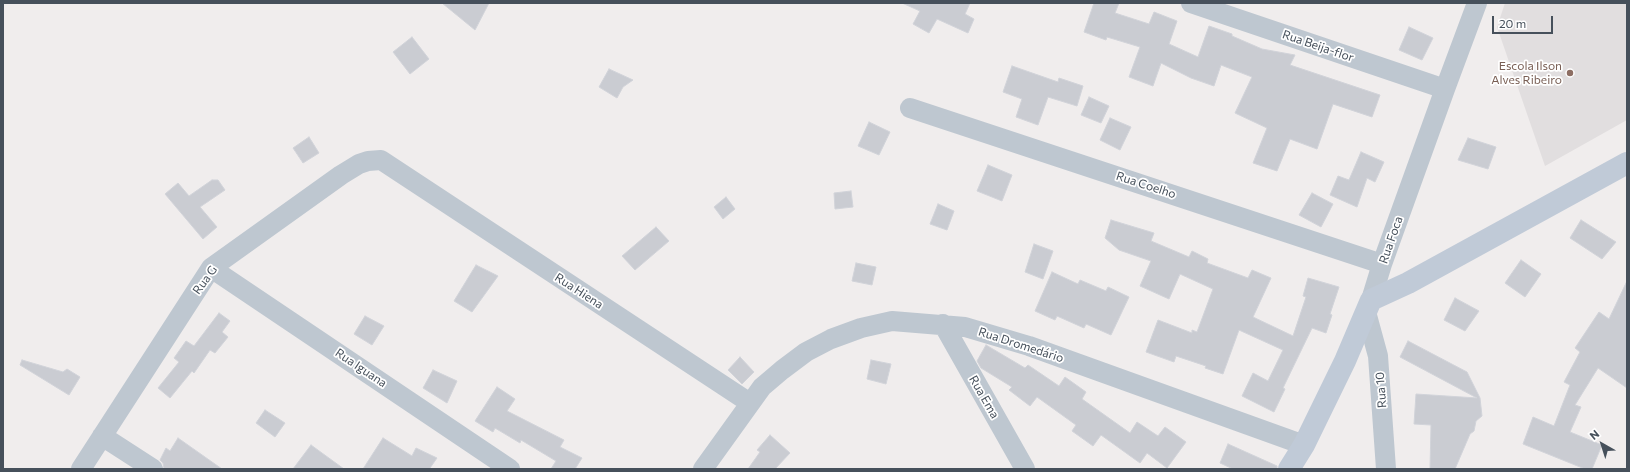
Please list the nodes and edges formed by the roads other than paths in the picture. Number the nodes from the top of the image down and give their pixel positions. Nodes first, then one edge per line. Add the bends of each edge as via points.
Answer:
1 (1190, 3) edge
2 (1478, 3) edge
3 (1445, 89) junction
4 (910, 108) dead end
5 (1627, 163) edge
6 (408, 178) joint
7 (1382, 264) junction
8 (211, 268) junction
9 (1368, 306) junction
10 (943, 324) junction
11 (750, 403) junction
12 (102, 436) junction
13 (1304, 445) junction
14 (81, 469) edge
15 (153, 469) edge
16 (510, 469) edge
17 (703, 469) edge
18 (1025, 469) edge
19 (1289, 469) edge
20 (1386, 469) edge

1 - 3 street, Rua Beija-flor
2 - 3 street, Rua Foca
3 - 7 street, Rua Foca
4 - 7 street, Rua Coelho
5 - 9 street
6 - 8 street, Rua G via 381,160 359,164
6 - 11 street, Rua Hiena
7 - 9 street, Rua Foca
8 - 12 street, Rua G
8 - 16 street, Rua Iguana
9 - 13 street, Rua Foca via 1345,361
9 - 20 street, Rua 10 via 1378,356
10 - 11 street, Rua Dromedário via 892,321 861,328 831,339 806,352 782,370 762,387
10 - 13 street, Rua Dromedário via 965,327 1029,346
10 - 18 street, Rua Ema
11 - 17 street, Rua Dromedário
12 - 14 street, Rua G
12 - 15 street
13 - 19 street, Rua Foca

